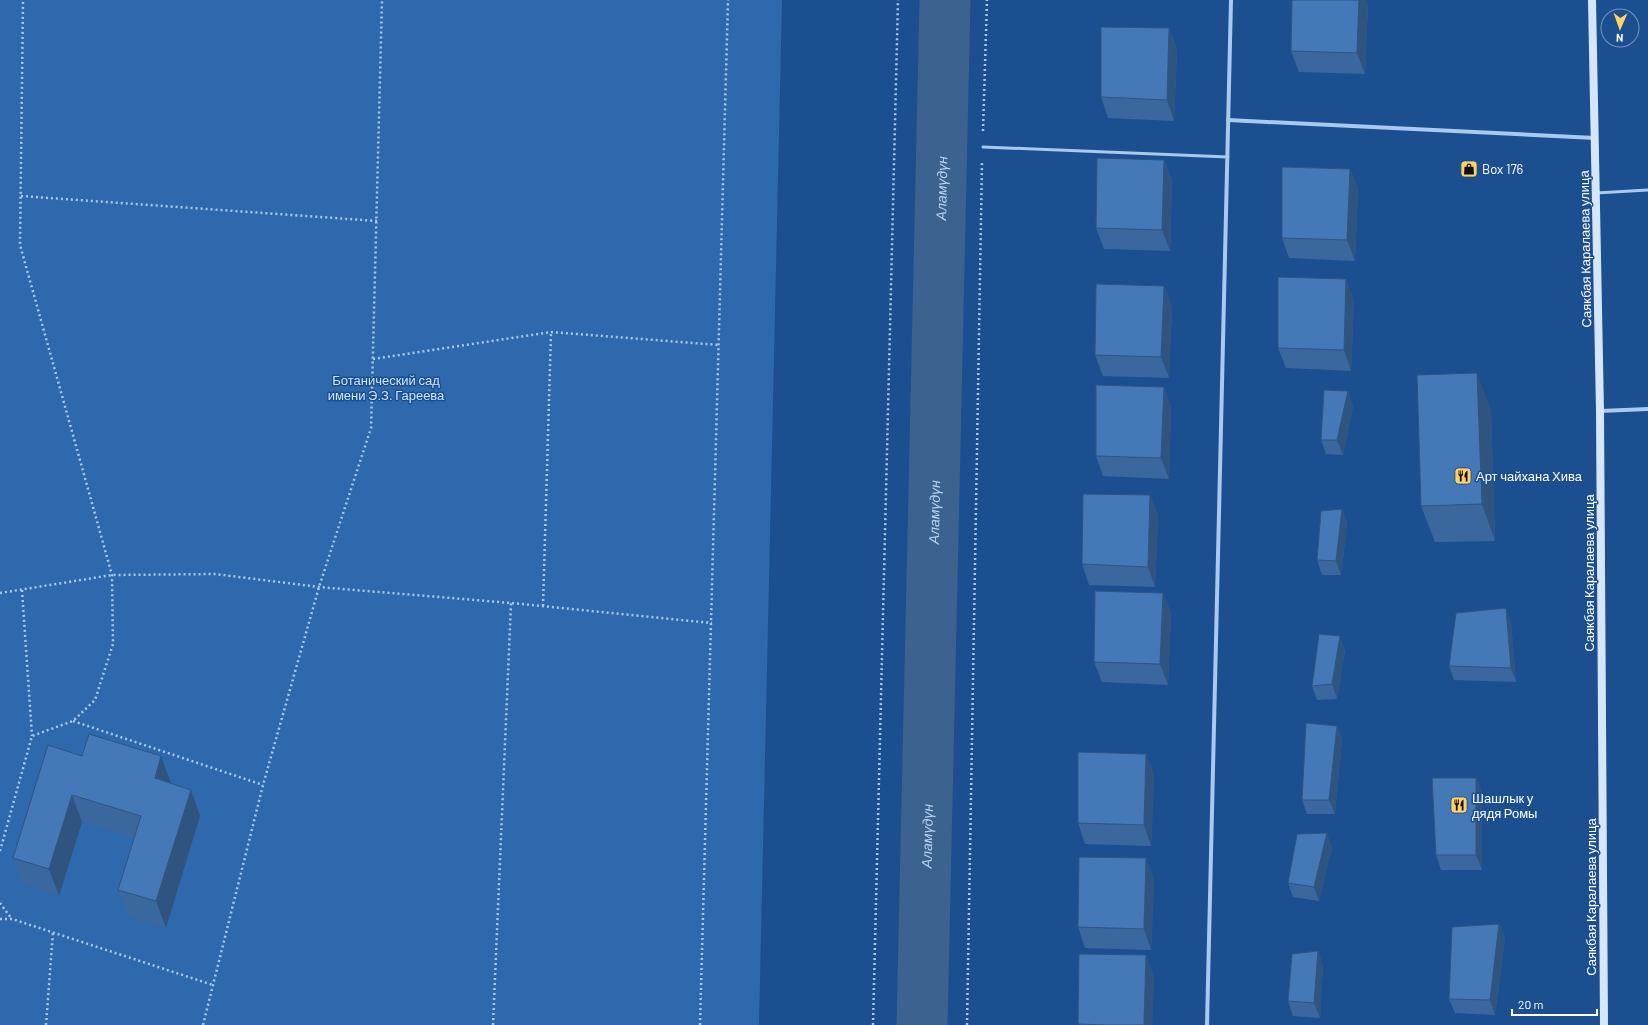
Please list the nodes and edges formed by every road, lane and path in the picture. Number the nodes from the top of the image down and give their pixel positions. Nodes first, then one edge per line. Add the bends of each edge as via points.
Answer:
1 (24, 0) edge
2 (382, 0) edge
3 (728, 0) edge
4 (898, 0) edge
5 (987, 0) edge
6 (1231, 0) edge
7 (1592, 0) edge
8 (1228, 120) junction
9 (1595, 138) junction
10 (983, 148) junction
11 (1228, 157) junction
12 (1648, 190) edge
13 (1596, 193) junction
14 (21, 196) junction
15 (377, 221) junction
16 (551, 332) junction
17 (719, 345) junction
18 (373, 359) junction
19 (1648, 409) edge
20 (1600, 411) junction
21 (112, 575) junction
22 (319, 587) junction
23 (22, 590) junction
24 (0, 593) edge
25 (511, 603) junction
26 (543, 606) junction
27 (712, 623) junction
28 (73, 721) junction
29 (32, 736) junction
30 (263, 786) junction
31 (0, 851) edge
32 (0, 903) edge
33 (12, 918) junction
34 (0, 919) edge
35 (53, 932) junction
36 (213, 985) junction
37 (46, 1025) edge
38 (203, 1025) edge
39 (493, 1025) edge
40 (700, 1025) edge
41 (873, 1025) edge
42 (967, 1025) edge
43 (1207, 1025) edge
44 (1604, 1025) edge

1 - 14 path
2 - 15 path
3 - 17 path
4 - 41 path
5 - 10 path
6 - 8 street
7 - 9 main road, Саякбая Каралаева улица
8 - 9 street
8 - 11 street
9 - 13 main road, Саякбая Каралаева улица
10 - 11 lane
10 - 42 path
11 - 43 street
12 - 13 lane
13 - 20 main road, Саякбая Каралаева улица
14 - 15 path
14 - 21 path via 20,245
15 - 18 path
16 - 17 path
16 - 18 path
16 - 26 path
17 - 27 path
18 - 22 path via 371,428
19 - 20 street
20 - 44 main road, Саякбая Каралаева улица
21 - 22 path via 215,574
21 - 23 path
21 - 28 path via 113,644 96,700
22 - 25 path
22 - 30 path
23 - 24 path
23 - 29 path
25 - 26 path
25 - 39 path
26 - 27 path
27 - 40 path
28 - 29 path
28 - 30 path
29 - 31 path
30 - 36 path
32 - 33 path
33 - 34 path
33 - 35 path
35 - 36 path
35 - 37 path
36 - 38 path

